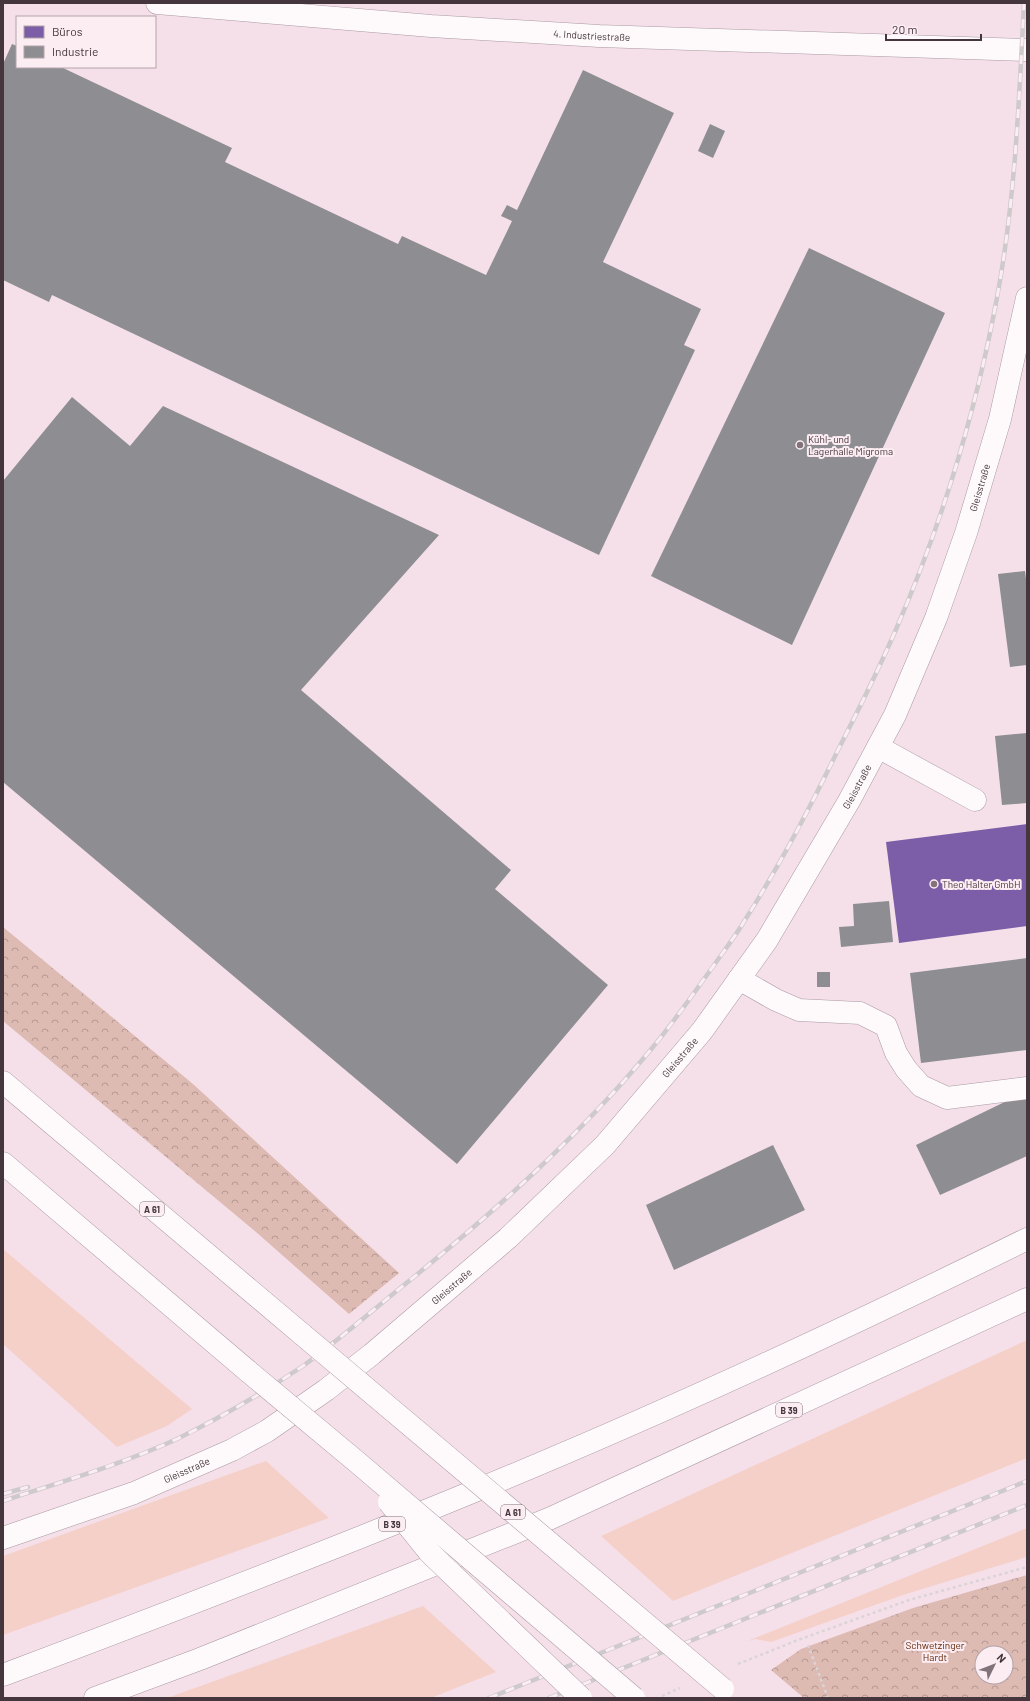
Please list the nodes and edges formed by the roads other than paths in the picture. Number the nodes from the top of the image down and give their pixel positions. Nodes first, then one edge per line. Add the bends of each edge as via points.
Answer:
1 (157, 3) edge
2 (1027, 50) edge
3 (1027, 298) edge
4 (878, 747) junction
5 (975, 800) dead end
6 (739, 979) junction
7 (3, 1082) edge
8 (1027, 1088) edge
9 (3, 1163) edge
10 (1027, 1239) edge
11 (1027, 1299) edge
12 (357, 1462) junction
13 (3, 1538) edge
14 (3, 1675) edge
15 (728, 1693) edge
16 (95, 1698) edge
17 (581, 1698) edge
18 (634, 1698) edge

1 - 2 main road, 4. Industriestraße via 432,26 599,36
3 - 4 main road, Gleisstraße via 1000,419 966,533 936,618 895,715
4 - 5 main road
4 - 6 main road, Gleisstraße via 767,940
6 - 8 main road via 799,1010 860,1013 886,1026 896,1053 906,1070 921,1086 947,1098
6 - 13 main road, Gleisstraße via 702,1031 605,1145 508,1238 326,1390 267,1431 232,1450 134,1493
7 - 15 main road, A 61, bridge
9 - 12 main road, bridge
10 - 14 main road, B 39 via 902,1301 604,1436 473,1492 199,1602
11 - 16 main road, B 39 via 551,1518 200,1659
12 - 17 main road, bridge via 430,1553
12 - 18 main road, bridge

